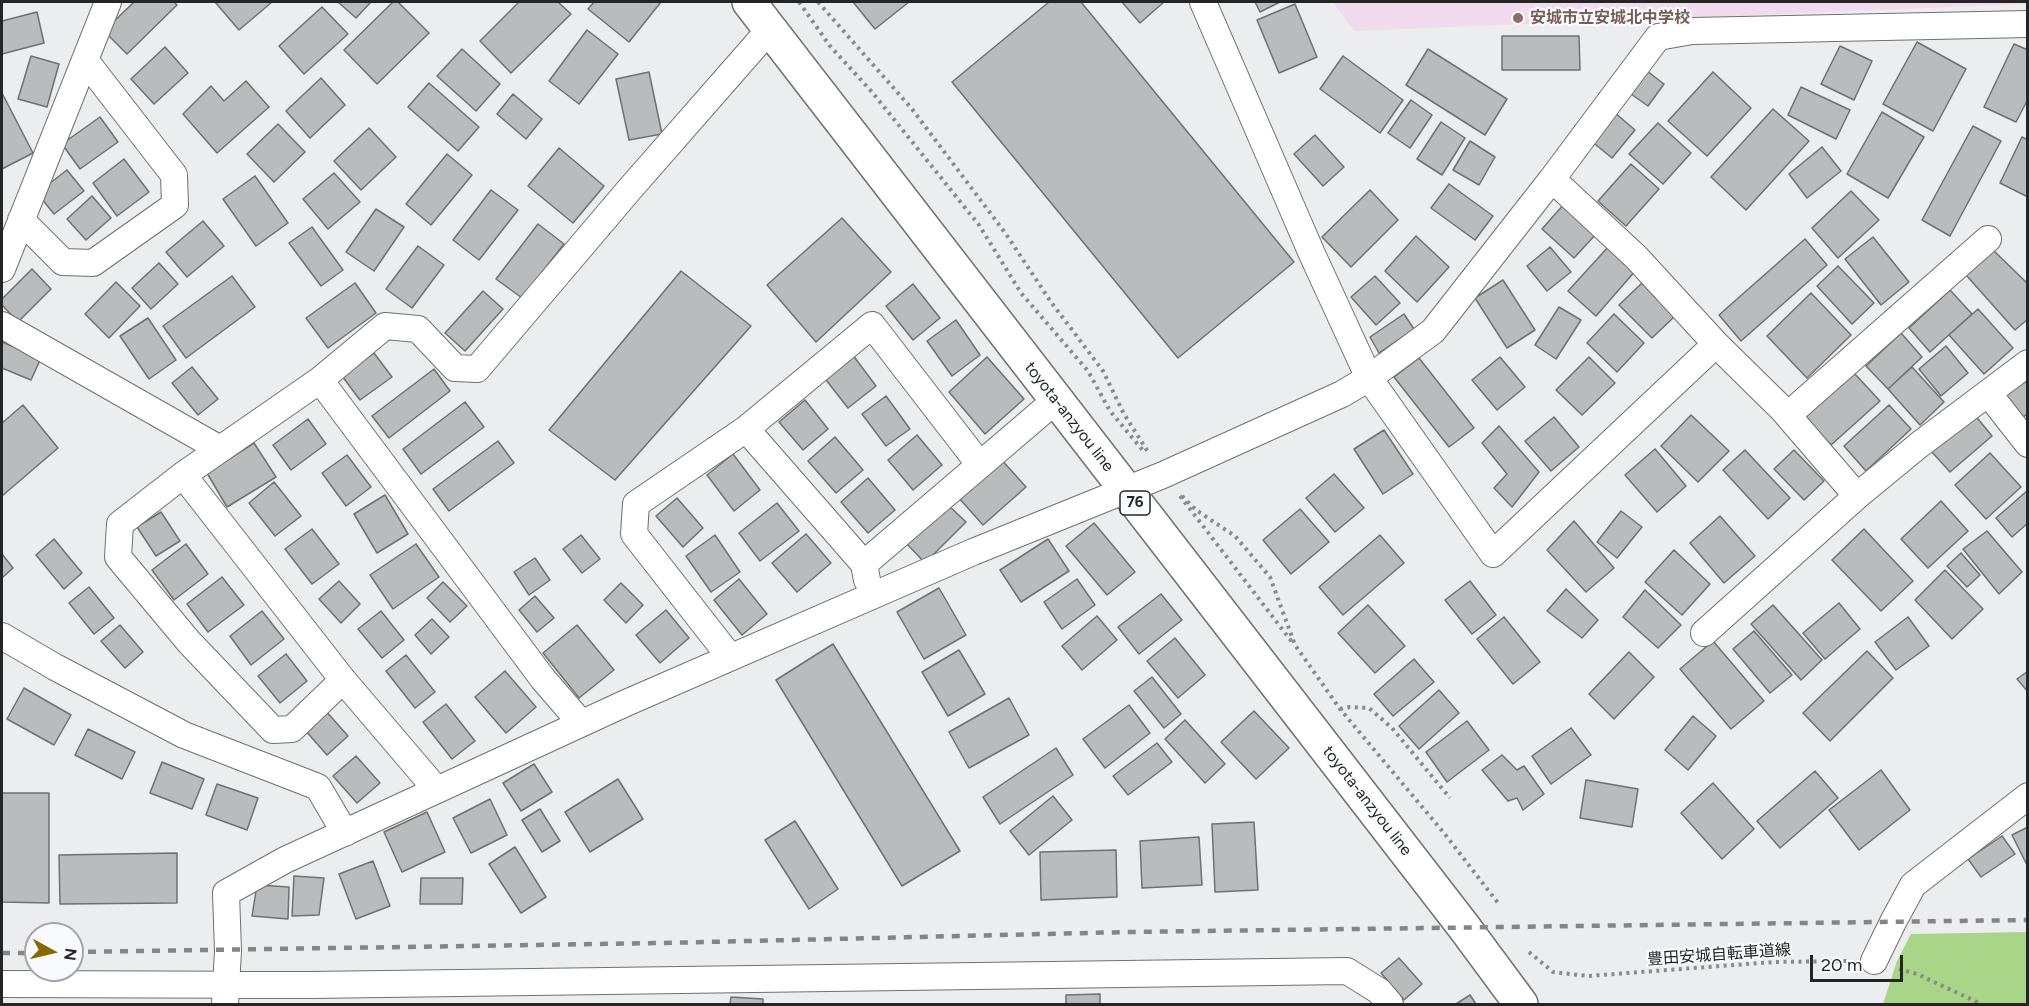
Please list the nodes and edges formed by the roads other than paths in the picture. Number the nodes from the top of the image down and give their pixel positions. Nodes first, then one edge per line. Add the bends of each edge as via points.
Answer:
1 (108, 2) edge
2 (749, 2) edge
3 (1203, 2) edge
4 (2028, 24) edge
5 (770, 29) junction
6 (85, 60) junction
7 (1552, 179) junction
8 (21, 220) junction
9 (1988, 239) dead end
10 (2, 269) edge
11 (2, 325) edge
12 (1716, 344) junction
13 (2028, 363) edge
14 (1370, 378) junction
15 (320, 380) junction
16 (1988, 393) junction
17 (1056, 400) junction
18 (1788, 416) junction
19 (746, 429) junction
20 (2028, 444) edge
21 (220, 449) junction
22 (980, 465) junction
23 (183, 475) junction
24 (1125, 489) junction
25 (1857, 496) junction
26 (864, 564) junction
27 (871, 598) junction
28 (1704, 633) dead end
29 (2, 636) edge
30 (730, 657) junction
31 (343, 680) junction
32 (581, 723) junction
33 (436, 789) junction
34 (2028, 796) edge
35 (345, 833) junction
36 (1874, 961) road end
37 (2, 984) edge
38 (225, 994) edge
39 (1390, 1005) edge
40 (1521, 1005) edge

1 - 6 street
2 - 5 main road, toyota-anzyou line / 76
3 - 14 street
4 - 7 street via 1692,31 1658,37
5 - 15 street via 477,369 455,368 418,330 385,326
5 - 17 main road, toyota-anzyou line / 76
6 - 8 street
6 - 8 street via 174,175 175,205 93,263 63,262
7 - 12 street via 1636,257
7 - 14 street via 1433,331
8 - 10 street
9 - 18 street
11 - 21 street
12 - 14 street via 1493,554
12 - 18 street
13 - 16 street
14 - 24 street via 1342,394
15 - 21 street
15 - 32 street via 543,679
16 - 20 street
16 - 25 street
17 - 22 street
17 - 24 main road, toyota-anzyou line / 76
18 - 25 street
19 - 22 street via 872,326
19 - 26 street
19 - 30 street via 636,504 635,514 634,534
21 - 23 street
22 - 26 street
23 - 31 street
23 - 31 street via 120,524 118,557 189,642 273,730 292,729
24 - 27 street
24 - 40 main road, toyota-anzyou line / 76
25 - 28 street
26 - 27 street
27 - 30 street
29 - 35 street via 184,735 318,787
30 - 32 street
31 - 33 street
32 - 33 street
33 - 35 street
34 - 36 street via 1913,885
35 - 38 street via 226,893
37 - 38 street
38 - 39 street via 310,985 1347,971 1379,991

